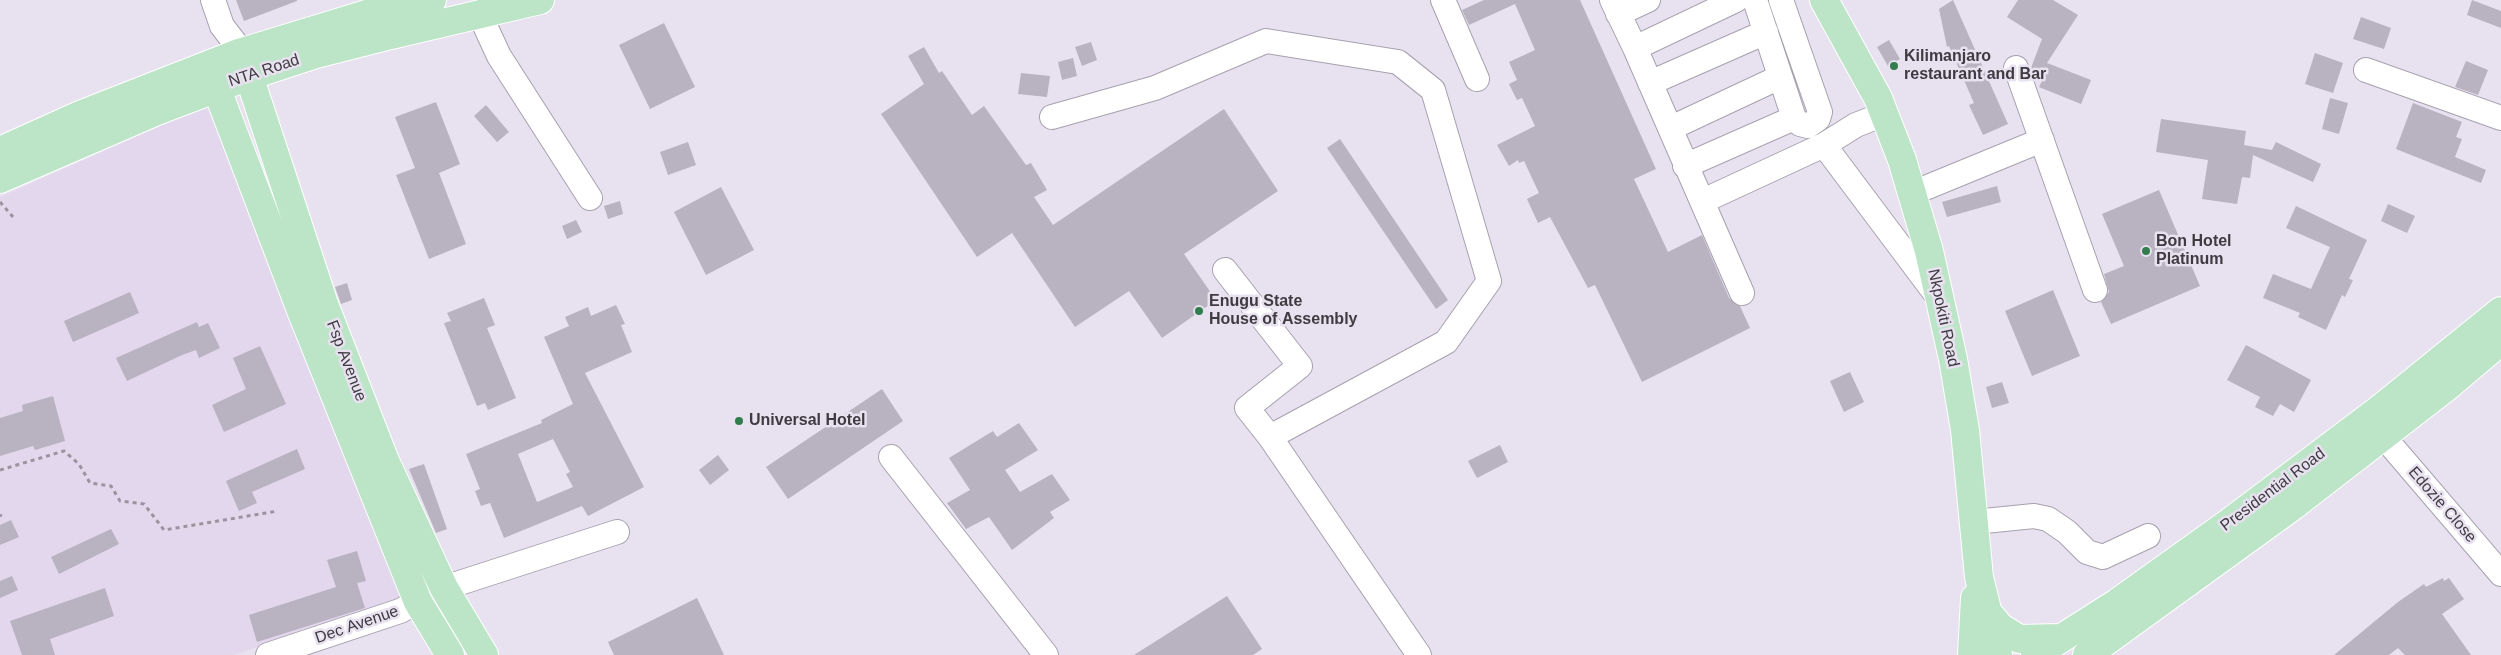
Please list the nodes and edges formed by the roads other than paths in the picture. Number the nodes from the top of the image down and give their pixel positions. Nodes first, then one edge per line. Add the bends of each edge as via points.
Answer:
1 (213, 0) edge
2 (432, 0) edge
3 (540, 0) edge
4 (1443, 0) edge
5 (1648, 0) edge
6 (1736, 0) edge
7 (1756, 0) edge
8 (1781, 0) edge
9 (1824, 0) edge
10 (367, 7) edge
11 (1615, 7) edge
12 (480, 15) junction
13 (222, 26) junction
14 (1766, 32) junction
15 (1635, 48) junction
16 (245, 64) junction
17 (2016, 68) dead end
18 (2366, 70) dead end
19 (214, 75) junction
20 (1780, 77) junction
21 (1477, 79) dead end
22 (1650, 83) junction
23 (1884, 114) junction
24 (1052, 116) dead end
25 (1794, 118) junction
26 (2501, 118) edge
27 (1671, 128) junction
28 (2042, 140) junction
29 (1824, 145) junction
30 (0, 151) edge
31 (1685, 166) junction
32 (0, 179) edge
33 (1913, 193) junction
34 (590, 198) dead end
35 (1702, 201) junction
36 (1225, 270) dead end
37 (2095, 290) dead end
38 (1742, 293) dead end
39 (1939, 298) junction
40 (2501, 311) edge
41 (2501, 341) edge
42 (2383, 436) junction
43 (1270, 438) junction
44 (891, 457) dead end
45 (1974, 522) junction
46 (617, 532) dead end
47 (2148, 536) dead end
48 (2501, 574) edge
49 (1979, 577) junction
50 (444, 588) junction
51 (418, 602) junction
52 (1990, 614) junction
53 (2060, 638) junction
54 (268, 655) edge
55 (450, 655) edge
56 (484, 655) edge
57 (1046, 655) edge
58 (1419, 655) edge
59 (1972, 655) edge
60 (1998, 655) edge
61 (2035, 655) edge
62 (2087, 655) edge

1 - 13 street
2 - 10 main road, NTA Road
3 - 12 main road, NTA Road
4 - 21 street
5 - 11 street
6 - 15 street
7 - 14 street
8 - 25 street via 1820,112 1818,119 1808,126
9 - 23 main road, Nkpokiti Road
10 - 16 main road, NTA Road
11 - 15 street
12 - 16 main road, NTA Road via 325,52
12 - 34 street via 498,56
13 - 16 street
13 - 19 street
14 - 20 street
14 - 22 street
15 - 22 street
16 - 19 main road, NTA Road
16 - 50 main road, Fsp Avenue via 328,313 385,462
17 - 28 street
18 - 26 street
19 - 30 main road, NTA Road via 80,116
19 - 32 main road, NTA Road
19 - 51 main road, Fsp Avenue via 302,313
20 - 25 street
20 - 27 street
22 - 27 street
23 - 29 street via 1856,125
23 - 33 main road, Nkpokiti Road
24 - 43 street via 1154,88 1266,41 1398,62 1434,90 1490,281 1446,342
25 - 31 street
27 - 31 street
28 - 33 street
28 - 37 street
29 - 35 street
29 - 39 street
31 - 35 street
33 - 39 main road, Nkpokiti Road
35 - 38 street
36 - 43 street via 1300,366 1247,408
39 - 45 main road, Nkpokiti Road via 1965,430
40 - 53 main road, Presidential Road via 2380,409 2226,525 2117,603
41 - 42 main road, Presidential Road
42 - 48 street, Edozie Close
42 - 62 main road, Presidential Road via 2293,506
43 - 58 street
44 - 57 street
45 - 47 street via 2034,516 2048,519 2087,552 2103,557
45 - 49 main road, Nkpokiti Road
46 - 50 street, Dec Avenue
49 - 52 main road, Nkpokiti Road
49 - 59 main road
50 - 51 street, Dec Avenue
50 - 56 main road, Fsp Avenue
51 - 54 street, Dec Avenue
51 - 55 main road, Fsp Avenue
52 - 53 main road via 2000,627 2019,638
52 - 60 main road, Nkpokiti Road
53 - 61 main road, Presidential Road

